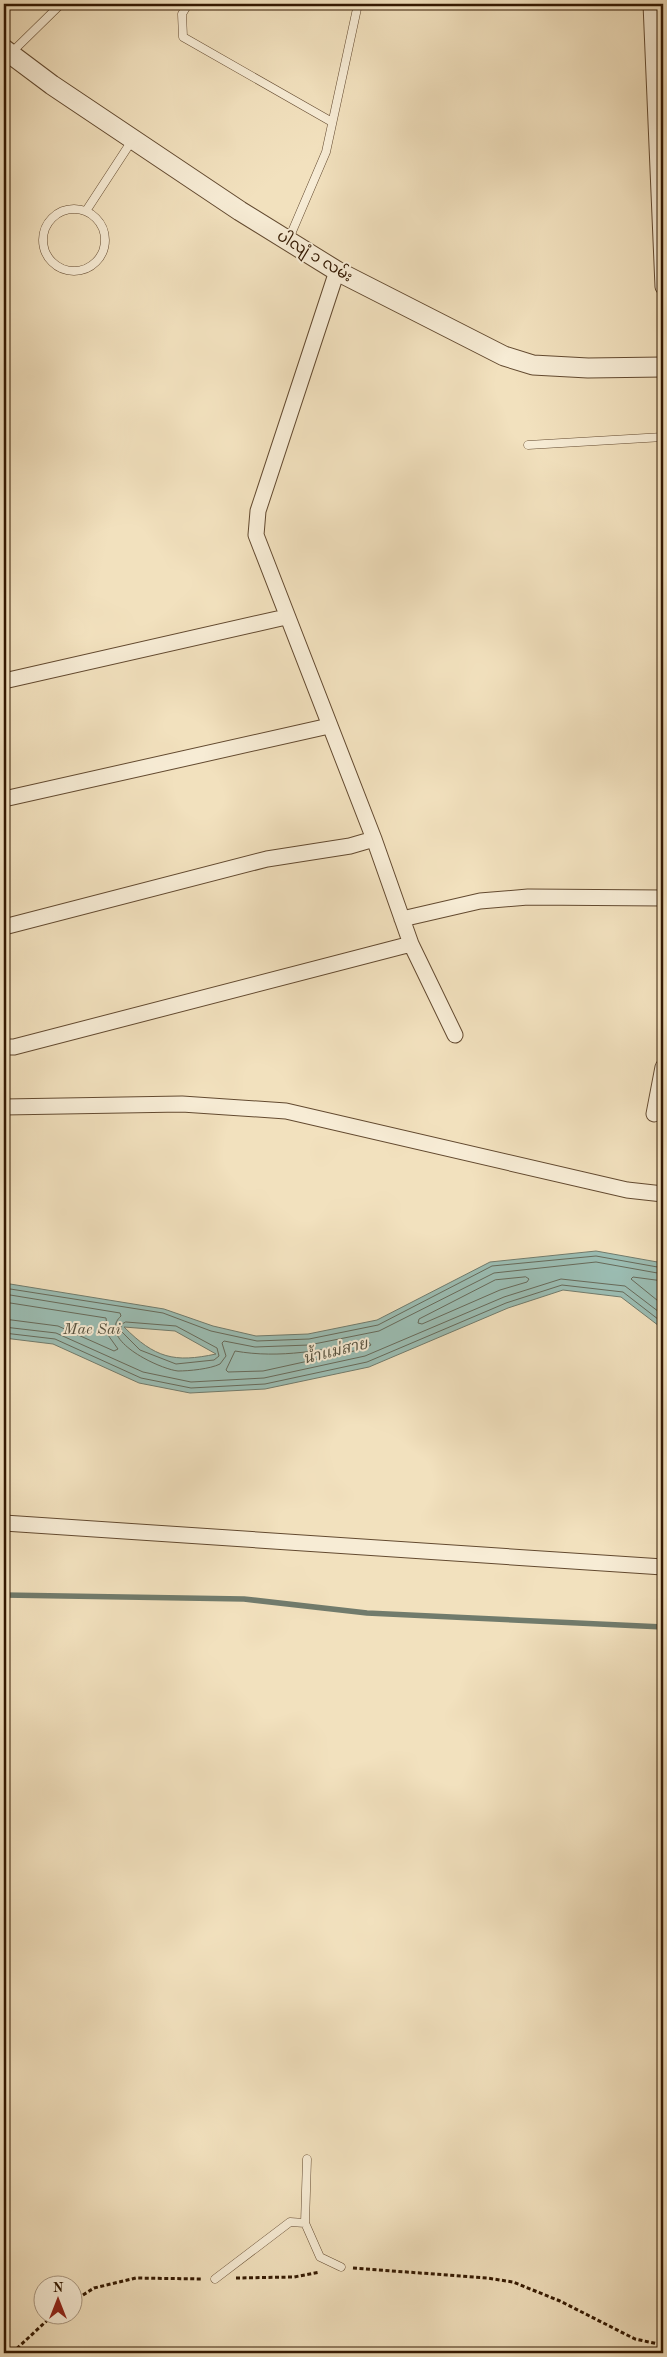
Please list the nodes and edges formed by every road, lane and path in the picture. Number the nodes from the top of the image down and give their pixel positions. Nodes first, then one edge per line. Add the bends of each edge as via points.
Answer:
1 (61, 4) edge
2 (188, 4) edge
3 (358, 4) edge
4 (651, 4) edge
5 (7, 51) edge
6 (332, 122) junction
7 (133, 139) junction
8 (86, 210) junction
9 (288, 240) junction
10 (337, 271) junction
11 (663, 287) edge
12 (663, 367) edge
13 (663, 438) edge
14 (528, 445) dead end
15 (286, 617) junction
16 (4, 680) edge
17 (329, 726) junction
18 (4, 799) edge
19 (374, 839) junction
20 (663, 898) edge
21 (402, 919) junction
22 (4, 928) edge
23 (412, 944) junction
24 (455, 1036) dead end
25 (4, 1047) edge
26 (663, 1067) edge
27 (4, 1107) edge
28 (654, 1114) dead end
29 (663, 1194) edge
30 (4, 1523) edge
31 (663, 1567) edge
32 (307, 2160) dead end
33 (305, 2222) junction
34 (341, 2267) junction
35 (216, 2279) junction
36 (82, 2296) edge
37 (43, 2324) edge
38 (663, 2344) edge
39 (12, 2353) edge

1 - 5 lane
2 - 6 lane via 182,14 184,37
3 - 6 lane
4 - 11 street
5 - 7 street, ပါလျံ ၁ လမ်း
6 - 9 lane via 326,152
7 - 8 lane
7 - 9 street, ပါလျံ ၁ လမ်း
8 - 8 lane via 64,210 52,219 47,224 42,245 52,264 73,273 94,266 106,247 102,225
9 - 10 street, ပါလျံ ၁ လမ်း
10 - 12 street, ပါလျံ ၁ လမ်း via 504,356 533,365
10 - 15 street via 258,511 256,535 259,548
13 - 14 lane
15 - 16 street
15 - 17 street
17 - 18 street
17 - 19 street
19 - 21 street
19 - 22 street via 267,859
20 - 21 street via 480,901
21 - 23 street
23 - 24 street
23 - 25 street
26 - 28 street
27 - 29 street via 182,1104 286,1111 627,1190
30 - 31 street
32 - 33 lane
33 - 34 lane via 320,2257
33 - 35 lane via 290,2222
34 - 35 path via 294,2277
34 - 38 path via 513,2282 560,2301 635,2339
35 - 36 path via 136,2278 94,2288
37 - 39 path

